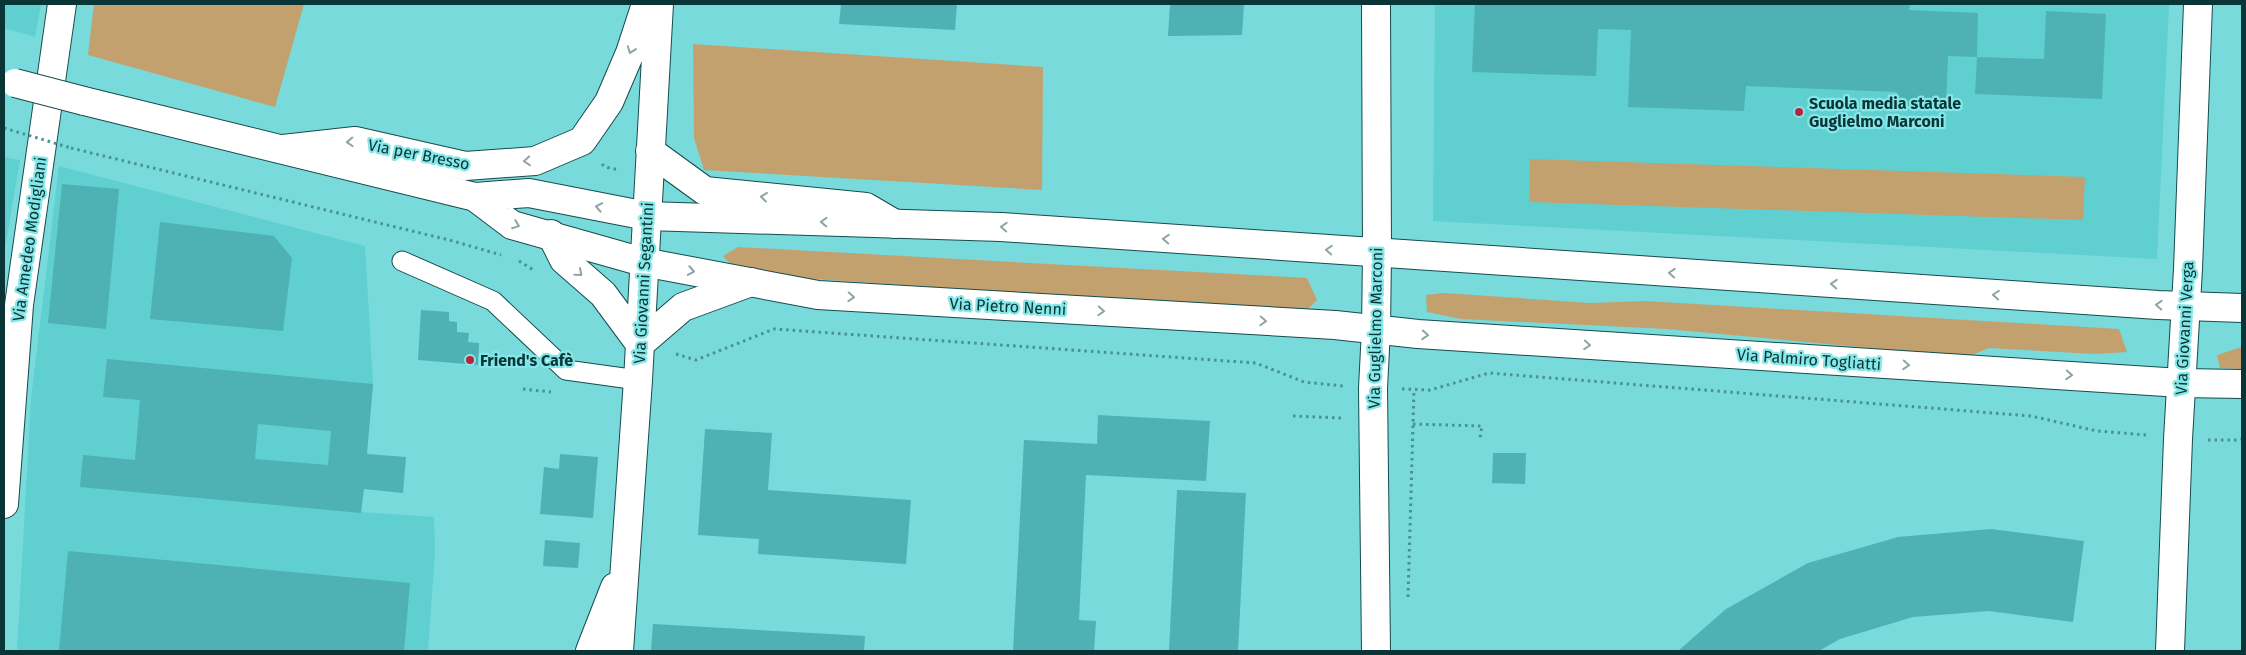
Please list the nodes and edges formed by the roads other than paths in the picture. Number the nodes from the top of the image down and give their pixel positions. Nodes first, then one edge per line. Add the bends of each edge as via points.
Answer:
1 (62, 4) edge
2 (646, 4) edge
3 (659, 4) edge
4 (1376, 4) edge
5 (2198, 4) edge
6 (10, 81) edge
7 (281, 149) junction
8 (650, 151) junction
9 (475, 198) junction
10 (647, 216) junction
11 (895, 224) junction
12 (551, 234) junction
13 (1377, 253) junction
14 (402, 261) dead end
15 (643, 262) junction
16 (751, 282) junction
17 (2185, 307) junction
18 (2242, 308) edge
19 (1376, 330) junction
20 (640, 344) junction
21 (638, 380) junction
22 (2181, 383) junction
23 (2242, 384) edge
24 (4, 504) edge
25 (624, 562) junction
26 (590, 651) edge
27 (619, 651) edge
28 (1376, 651) edge
29 (2170, 651) edge

1 - 24 street, Via Amedeo Modigliani via 19,305
2 -> 7 street, Via per Bresso via 609,102 582,141 536,161 465,166 355,141
3 - 8 street, Via Giovanni Segantini
4 - 13 street, Via Guglielmo Marconi
5 - 17 street, Via Giovanni Verga
6 - 7 street, Via per Bresso, bridge
7 - 9 street, Via per Bresso
8 - 10 street, Via Giovanni Segantini
11 -> 8 street via 866,207 705,191
10 -> 9 street, Via per Bresso via 529,193
9 -> 12 street, Via per Bresso via 512,225
11 -> 10 street
10 - 15 street, Via Giovanni Segantini
13 -> 11 street via 1000,227
12 - 15 street, Via per Bresso
12 -> 20 street via 564,260 603,294
17 -> 13 street
13 - 19 street, Via Guglielmo Marconi
14 - 21 lane via 493,301 566,370
15 -> 16 street, Via Pietro Nenni
15 - 20 street, Via Giovanni Segantini
16 -> 19 street, Via Pietro Nenni via 818,294
16 - 20 street via 683,307
17 - 18 street
17 - 22 street, Via Giovanni Verga
19 -> 22 street, Via Palmiro Togliatti
19 - 28 street, Via Guglielmo Marconi via 1373,388
20 - 21 street, Via Giovanni Segantini
21 - 25 street, Via Giovanni Segantini
22 - 23 street, Via Palmiro Togliatti
22 - 29 street, Via Giovanni Verga
25 - 26 street, Via Giovanni Segantini
25 - 27 street, Via Giovanni Segantini

